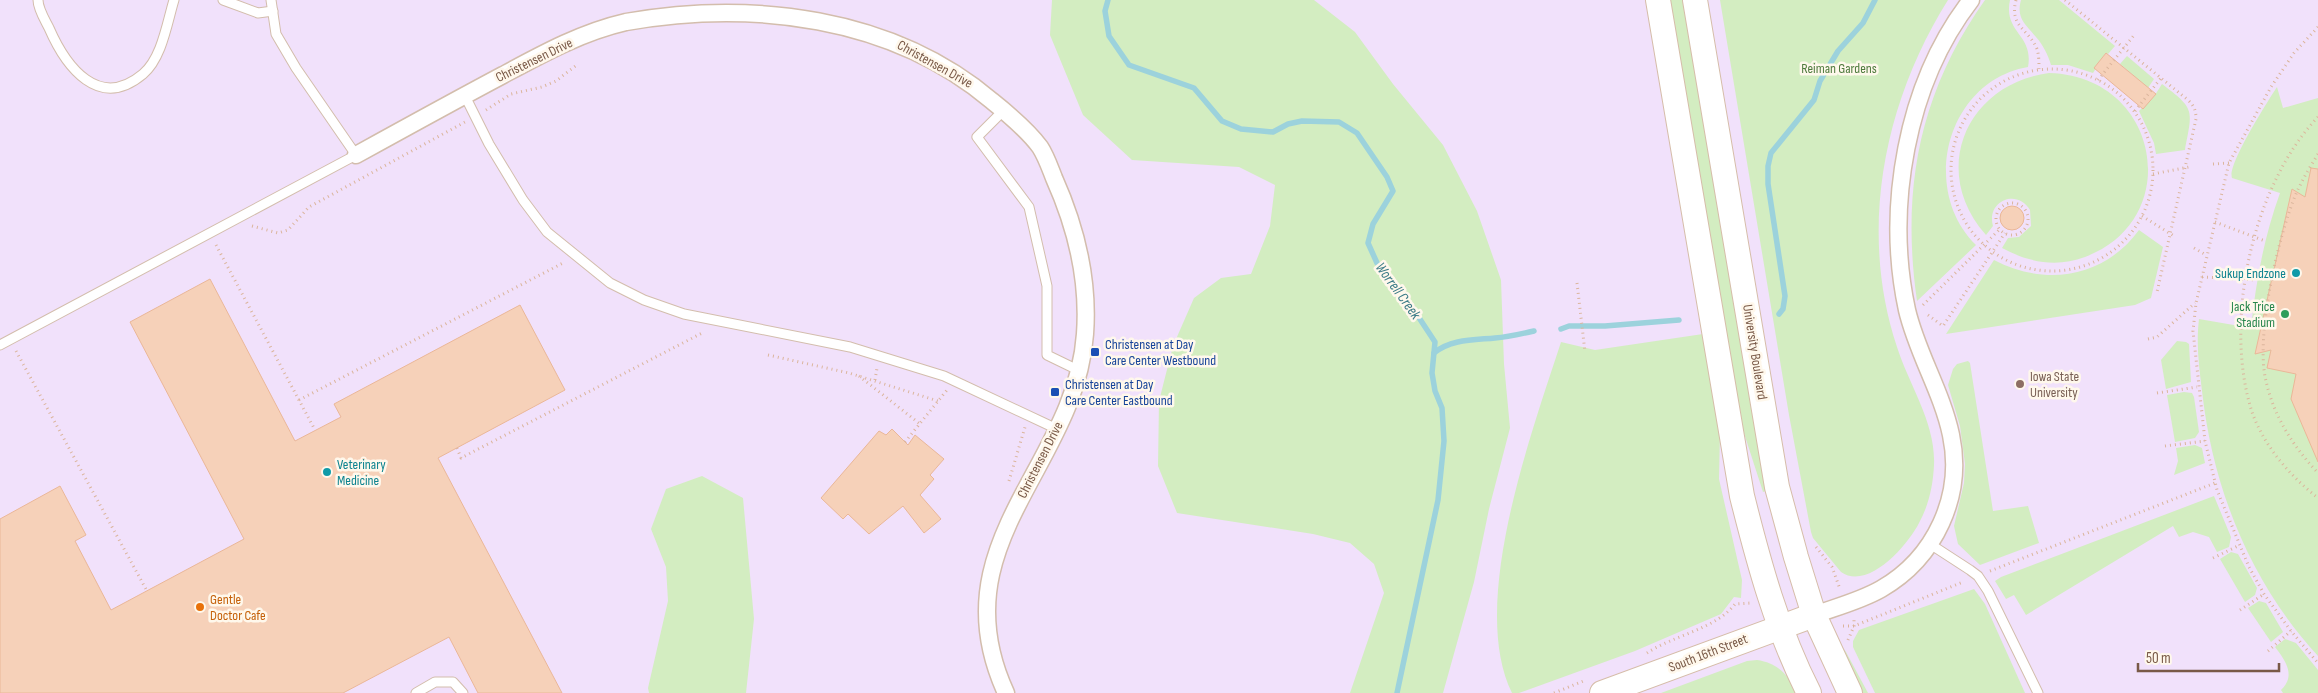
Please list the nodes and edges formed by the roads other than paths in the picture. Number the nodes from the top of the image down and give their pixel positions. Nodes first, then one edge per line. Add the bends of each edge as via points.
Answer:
1 (38, 0) edge
2 (174, 0) edge
3 (223, 0) edge
4 (271, 0) edge
5 (1658, 0) edge
6 (1696, 0) edge
7 (1971, 0) edge
8 (273, 11) junction
9 (465, 96) junction
10 (1004, 110) junction
11 (356, 155) junction
12 (0, 345) edge
13 (1080, 371) junction
14 (1057, 429) junction
15 (1930, 544) junction
16 (1814, 614) junction
17 (1779, 627) junction
18 (1595, 686) edge
19 (416, 693) edge
20 (463, 693) edge
21 (1006, 693) edge
22 (1810, 693) edge
23 (1850, 693) edge
24 (2038, 693) edge

1 - 2 lane via 58,48 79,76 99,87 121,88 144,73 158,52
3 - 8 lane via 258,13
4 - 8 lane
5 - 17 main road via 1742,496
6 - 16 main road, University Boulevard via 1777,487
7 - 15 street via 1926,83 1909,137 1900,192 1899,254 1908,312 1947,419 1955,467 1949,504
8 - 11 lane via 276,34
9 - 10 street, Christensen Drive via 560,45 622,22 676,12 728,9 780,12 876,33 972,83
9 - 11 street, Christensen Drive
9 - 14 lane via 522,200 547,232 610,283 644,300 684,314 850,348 944,376
10 - 13 street, Christensen Drive via 1041,148 1063,198 1077,243 1086,285
10 - 13 lane via 978,137 1029,207 1047,286 1047,355
11 - 12 lane
13 - 14 street, Christensen Drive
14 - 21 street, Christensen Drive via 1028,481 994,559 987,618 992,656
15 - 16 street via 1915,563 1881,589
15 - 24 lane via 1978,576
16 - 17 main road, South 16th Street
16 - 23 main road, University Boulevard
17 - 18 main road, South 16th Street
17 - 22 main road
19 - 20 lane via 435,682 453,682

